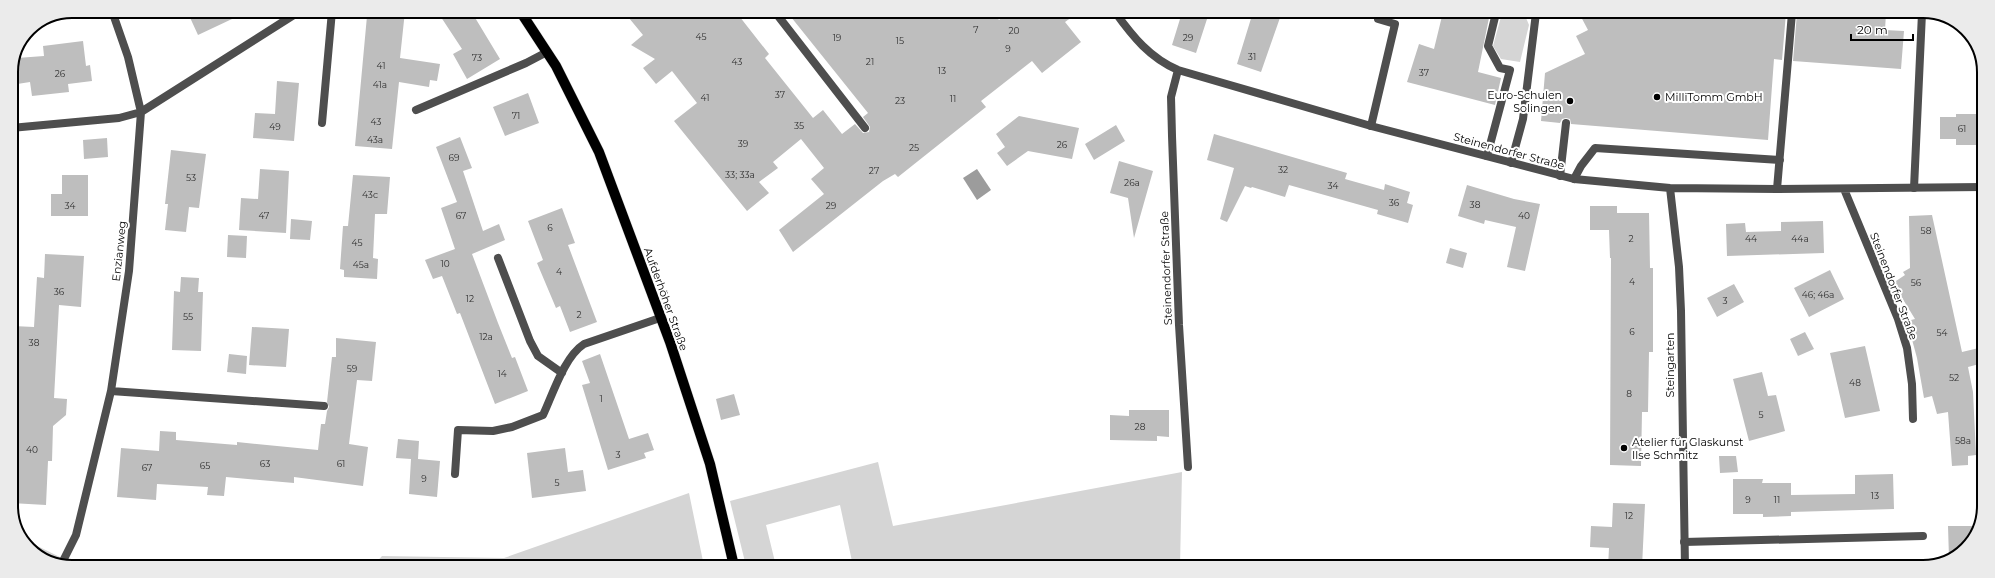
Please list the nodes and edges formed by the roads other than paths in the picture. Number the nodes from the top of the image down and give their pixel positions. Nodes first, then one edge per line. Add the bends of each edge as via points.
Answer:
1 (114, 18) edge
2 (289, 18) edge
3 (331, 18) edge
4 (524, 18) edge
5 (780, 18) edge
6 (1120, 18) edge
7 (1378, 18) edge
8 (1495, 18) edge
9 (1535, 18) edge
10 (1792, 18) edge
11 (1922, 18) edge
12 (547, 52) junction
13 (1178, 70) junction
14 (416, 110) dead end
15 (141, 112) junction
16 (322, 123) dead end
17 (1566, 123) dead end
18 (1371, 126) junction
19 (18, 127) edge
20 (866, 128) dead end
21 (1487, 156) junction
22 (1780, 160) junction
23 (1511, 163) junction
24 (1560, 176) junction
25 (1574, 179) junction
26 (1977, 187) edge
27 (1670, 188) junction
28 (1914, 188) junction
29 (1777, 189) junction
30 (1844, 189) junction
31 (498, 258) dead end
32 (660, 318) junction
33 (562, 373) junction
34 (111, 391) junction
35 (324, 406) dead end
36 (1913, 419) dead end
37 (1188, 466) dead end
38 (455, 474) dead end
39 (1923, 536) dead end
40 (1684, 542) junction
41 (64, 559) dead end
42 (733, 560) edge
43 (1685, 560) edge

1 - 15 street, Enzianweg via 128,57
2 - 15 street
3 - 16 street
4 - 12 main road, Aufderhöher Straße
5 - 20 street
6 - 13 street, Steinendorfer Straße via 1148,52 1162,63
7 - 18 street via 1395,24
8 - 21 street via 1488,46 1500,68 1510,70
9 - 23 street via 1523,119
10 - 22 street
11 - 28 street
12 - 14 street
12 - 32 main road, Aufderhöher Straße via 599,152
13 - 18 street, Steinendorfer Straße
13 - 37 street, Steinendorfer Straße via 1171,97 1179,325
15 - 19 street via 119,118
15 - 34 street, Enzianweg via 129,271
17 - 24 street
18 - 21 street, Steinendorfer Straße
21 - 23 street, Steinendorfer Straße
22 - 25 street via 1595,148
22 - 29 street
23 - 24 street, Steinendorfer Straße
24 - 25 street, Steinendorfer Straße
25 - 27 street, Steinendorfer Straße
26 - 28 street, Steinendorfer Straße
27 - 29 street, Steinendorfer Straße
27 - 40 street, Steingarten via 1681,311
28 - 30 street, Steinendorfer Straße
29 - 30 street, Steinendorfer Straße
30 - 36 street, Steinendorfer Straße via 1898,319 1907,348
31 - 33 street via 538,356
32 - 33 street via 584,344 573,352
32 - 42 main road, Aufderhöher Straße via 710,464
33 - 38 street via 543,415 493,431 458,430
34 - 35 street
34 - 41 street, Enzianweg via 76,535
39 - 40 street
40 - 43 street, Steingarten

